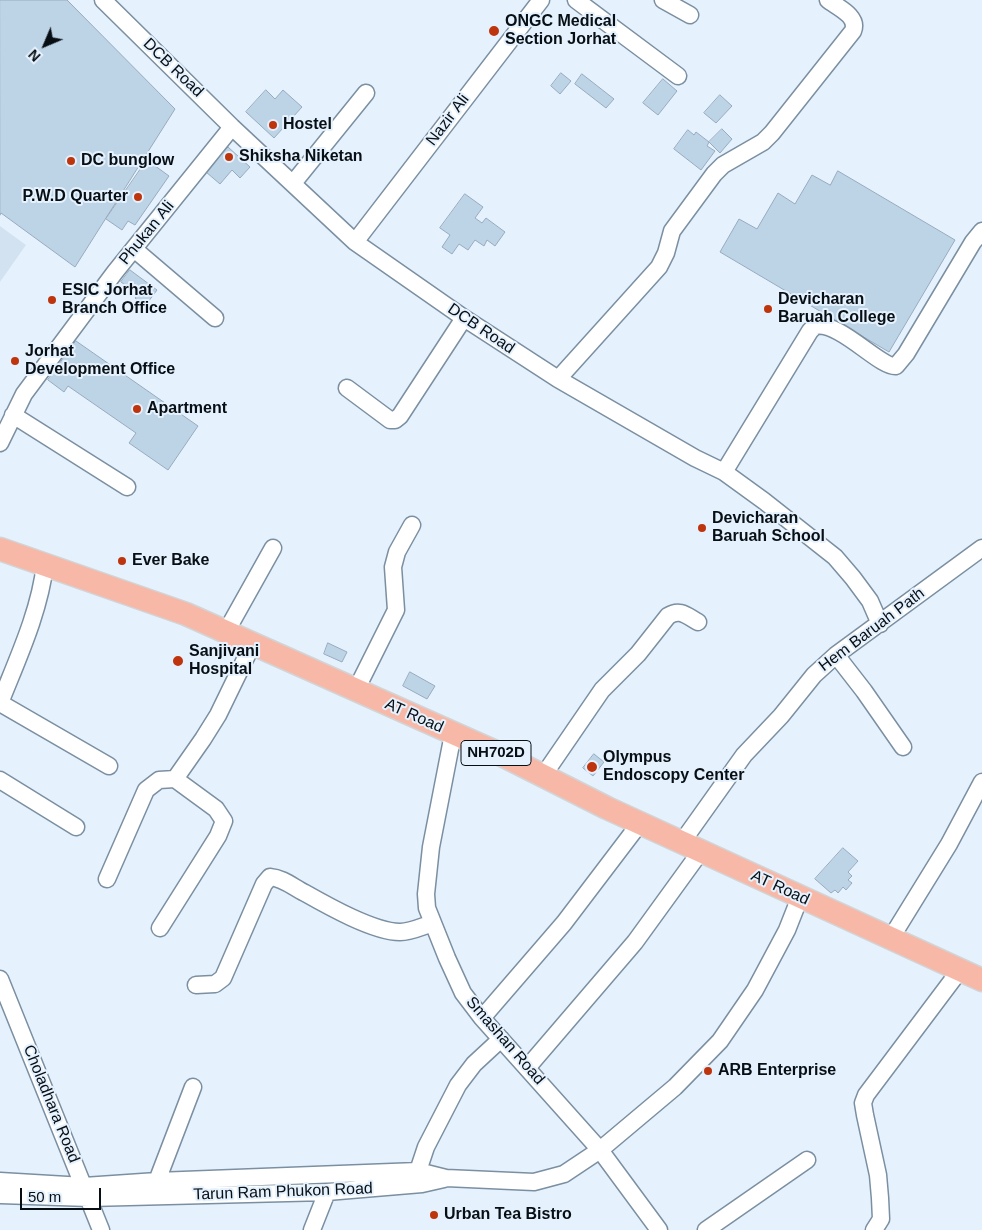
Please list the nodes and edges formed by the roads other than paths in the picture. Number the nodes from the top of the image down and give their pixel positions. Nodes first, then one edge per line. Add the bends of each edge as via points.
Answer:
1 (102, 0) edge
2 (541, 0) edge
3 (576, 0) edge
4 (663, 0) edge
5 (828, 0) edge
6 (690, 15) dead end
7 (678, 76) dead end
8 (366, 93) dead end
9 (232, 127) junction
10 (294, 182) junction
11 (982, 231) edge
12 (355, 242) junction
13 (134, 249) junction
14 (215, 318) dead end
15 (464, 318) junction
16 (558, 379) junction
17 (347, 388) dead end
18 (13, 415) junction
19 (0, 442) edge
20 (724, 472) junction
21 (127, 487) dead end
22 (412, 525) dead end
23 (273, 548) dead end
24 (982, 548) edge
25 (0, 549) edge
26 (46, 564) junction
27 (698, 622) dead end
28 (880, 624) junction
29 (226, 632) junction
30 (253, 643) junction
31 (836, 655) junction
32 (356, 690) junction
33 (0, 703) edge
34 (453, 734) junction
35 (903, 747) dead end
36 (109, 766) dead end
37 (543, 776) junction
38 (175, 778) junction
39 (0, 780) edge
40 (982, 782) edge
41 (640, 822) junction
42 (76, 827) dead end
43 (691, 846) junction
44 (107, 879) dead end
45 (800, 897) junction
46 (433, 923) junction
47 (160, 928) dead end
48 (891, 938) junction
49 (960, 970) junction
50 (0, 979) edge
51 (982, 980) edge
52 (196, 985) dead end
53 (482, 1018) junction
54 (501, 1039) junction
55 (527, 1068) junction
56 (193, 1087) dead end
57 (600, 1150) junction
58 (807, 1160) dead end
59 (418, 1171) junction
60 (446, 1178) junction
61 (0, 1181) edge
62 (157, 1181) junction
63 (87, 1192) junction
64 (326, 1192) junction
65 (0, 1195) edge
66 (879, 1226) edge
67 (101, 1230) edge
68 (312, 1230) edge
69 (658, 1230) edge
70 (706, 1230) edge

1 - 9 street, DCB Road
2 - 12 street, Nazir Ali
3 - 7 street
4 - 6 street
5 - 16 street via 853,20 853,30 772,133 714,174 672,231 659,267
8 - 10 street
9 - 10 street, DCB Road
9 - 13 street, Phukan Ali
10 - 12 street, DCB Road
11 - 20 street via 896,366 888,365 828,326 815,326
12 - 15 street, DCB Road
13 - 14 street
13 - 18 street, Phukan Ali via 24,394
15 - 16 street, DCB Road
15 - 17 street via 395,420 390,420
16 - 20 street, DCB Road
18 - 19 street, Phukan Ali
18 - 21 street
20 - 28 street, DCB Road via 835,557 870,601
22 - 32 street via 397,552 393,567 396,610
23 - 29 street
24 - 28 street, Hem Baruah Path
25 - 26 highway, AT Road / NH702D
26 - 29 highway, AT Road / NH702D via 186,614
26 - 33 street via 43,584
27 - 37 street via 681,612 668,616 638,654 602,690
28 - 31 street, Hem Baruah Path
29 - 30 highway, AT Road / NH702D
30 - 32 highway, AT Road / NH702D
30 - 38 street via 218,715
31 - 35 street
31 - 43 street, Hem Baruah Path via 814,674 744,755
32 - 34 highway, AT Road / NH702D
33 - 36 street
34 - 37 highway, AT Road / NH702D
34 - 46 street, Smashan Road via 427,885 427,908
37 - 41 highway, AT Road / NH702D
38 - 44 street via 159,780 146,790
38 - 47 street via 216,809 224,821 218,836
39 - 42 street
40 - 48 street via 949,844
41 - 43 highway, AT Road / NH702D
41 - 53 street via 564,923
43 - 45 highway, AT Road / NH702D
43 - 55 street, Hem Baruah Path via 635,942
45 - 48 highway, AT Road / NH702D
45 - 57 street, Tarun Ram Phukon Road via 787,930 755,990 720,1041 676,1087
46 - 52 street via 409,931 382,929 284,880 270,877 222,978 215,984
46 - 53 street, Smashan Road via 463,993
48 - 49 highway, AT Road / NH702D
49 - 51 highway, AT Road / NH702D
49 - 66 street via 863,1103 878,1175
50 - 63 street, Choladhara Road
53 - 54 street, Smashan Road
54 - 55 street, Smashan Road
54 - 59 street via 474,1064 458,1085 426,1147
55 - 57 street, Smashan Road
56 - 62 street
57 - 60 street, Tarun Ram Phukon Road via 564,1174 534,1182
57 - 69 street, Smashan Road
58 - 70 street
59 - 60 street, Tarun Ram Phukon Road
59 - 62 street, Tarun Ram Phukon Road
60 - 64 street, Tarun Ram Phukon Road via 422,1184
61 - 63 street, Tarun Ram Phukon Road
62 - 63 street, Tarun Ram Phukon Road
63 - 64 street, Tarun Ram Phukon Road
63 - 65 street, Tarun Ram Phukon Road
63 - 67 street, Choladhara Road
64 - 68 street

